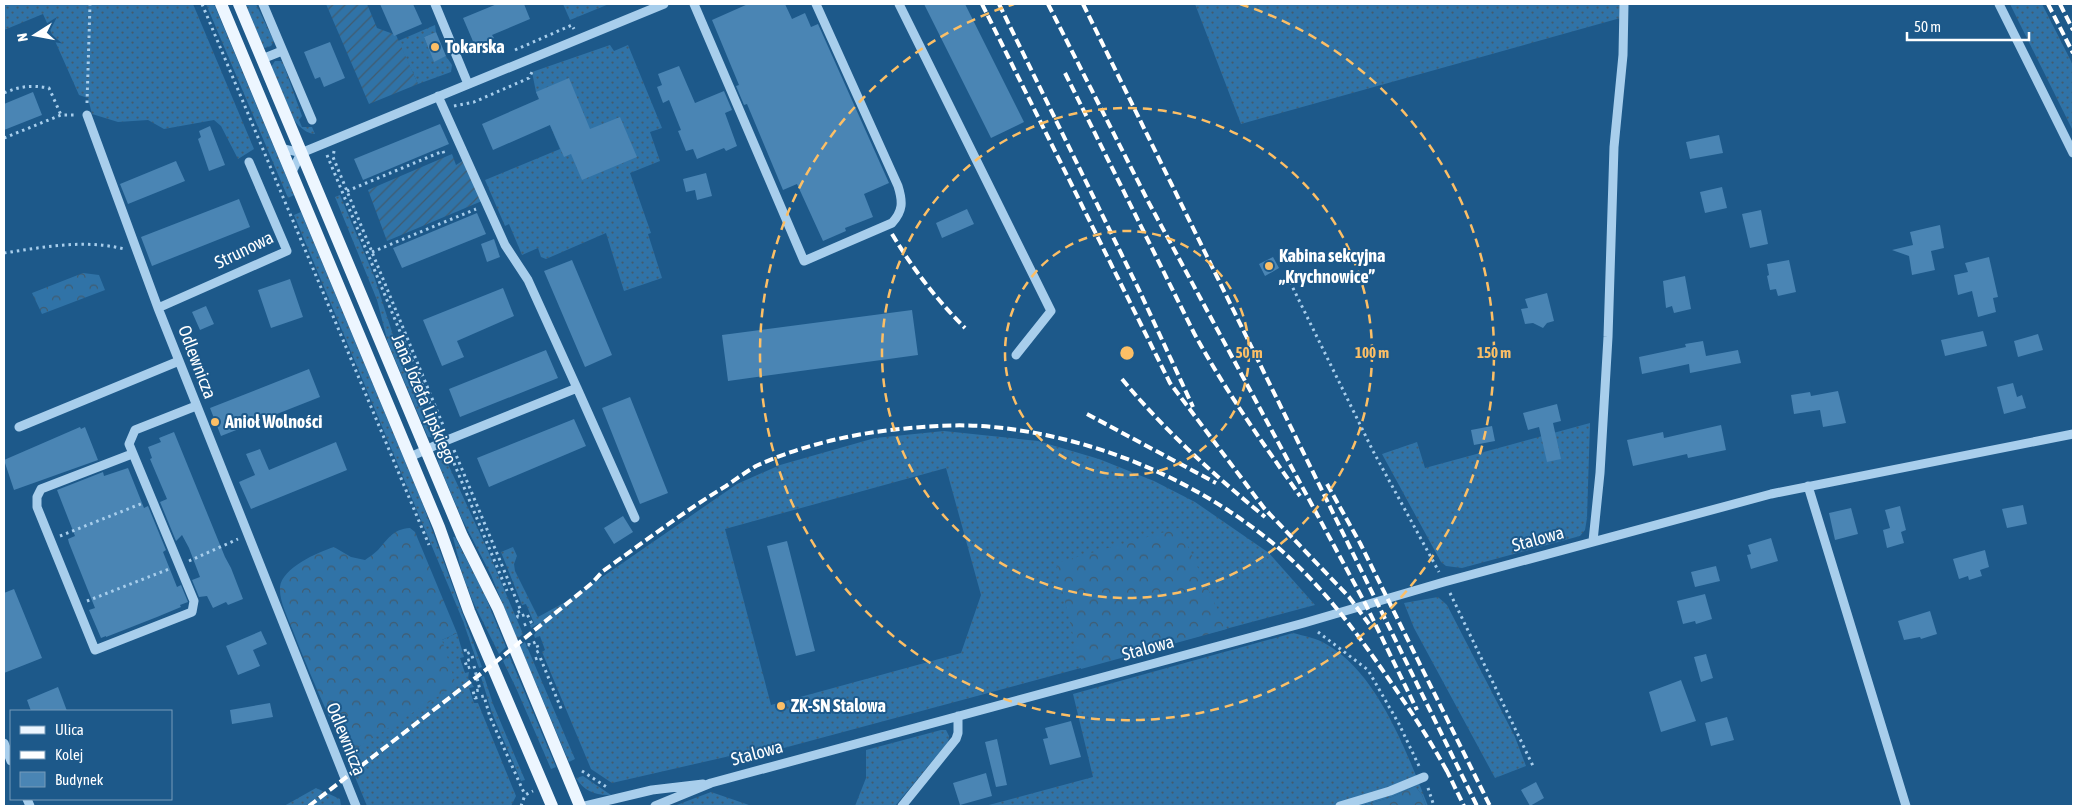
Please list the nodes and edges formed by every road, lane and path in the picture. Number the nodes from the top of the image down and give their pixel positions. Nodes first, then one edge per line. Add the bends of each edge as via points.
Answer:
1 (90, 4) edge
2 (202, 4) edge
3 (221, 4) edge
4 (239, 4) edge
5 (263, 4) edge
6 (435, 4) edge
7 (664, 4) edge
8 (694, 4) edge
9 (816, 4) edge
10 (899, 4) edge
11 (1624, 4) edge
12 (1999, 4) edge
13 (282, 51) junction
14 (262, 59) junction
15 (468, 84) junction
16 (4, 94) edge
17 (438, 96) junction
18 (61, 114) junction
19 (87, 115) junction
20 (312, 120) dead end
21 (4, 138) edge
22 (322, 143) junction
23 (281, 148) junction
24 (334, 150) dead end
25 (301, 153) junction
26 (2073, 153) edge
27 (445, 157) dead end
28 (249, 162) dead end
29 (291, 174) junction
30 (347, 191) junction
31 (487, 205) junction
32 (137, 251) junction
33 (372, 252) junction
34 (4, 253) edge
35 (1290, 282) dead end
36 (158, 308) junction
37 (1016, 355) dead end
38 (179, 361) junction
39 (577, 388) junction
40 (196, 406) junction
41 (19, 427) dead end
42 (2073, 434) edge
43 (447, 440) junction
44 (426, 449) junction
45 (132, 454) junction
46 (410, 457) junction
47 (1808, 486) junction
48 (151, 500) junction
49 (635, 518) dead end
50 (247, 534) junction
51 (50, 540) junction
52 (1594, 541) junction
53 (432, 553) dead end
54 (179, 565) junction
55 (1444, 582) junction
56 (77, 605) junction
57 (1304, 623) junction
58 (524, 631) dead end
59 (526, 636) dead end
60 (468, 650) dead end
61 (486, 702) junction
62 (481, 703) dead end
63 (562, 711) dead end
64 (958, 716) junction
65 (4, 743) edge
66 (10, 758) edge
67 (1533, 766) dead end
68 (1424, 777) junction
69 (711, 783) junction
70 (525, 794) dead end
71 (356, 806) edge
72 (552, 806) edge
73 (580, 806) edge
74 (585, 806) edge
75 (655, 806) edge
76 (902, 806) edge
77 (1340, 806) edge
78 (1434, 806) edge
79 (1906, 806) edge

1 - 19 path
2 - 53 path
3 - 23 main road, Jana Józefa Lipskiego
4 - 14 main road, Jana Józefa Lipskiego
5 - 13 street
6 - 15 street
7 - 15 street
8 - 9 street via 804,261 892,224 900,214 902,201
10 - 37 street via 1051,311
11 - 52 street via 1624,56 1614,146 1608,337
12 - 26 street
13 - 14 street
13 - 20 street
14 - 25 main road, Jana Józefa Lipskiego
15 - 17 street
16 - 18 path via 21,86 49,88
17 - 22 street
17 - 31 street
18 - 19 path
18 - 21 path
19 - 32 street, Odlewnicza
22 - 25 street
22 - 43 path
23 - 25 street
23 - 29 main road, Jana Józefa Lipskiego
24 - 30 path via 333,157
25 - 29 street
25 - 44 main road, Jana Józefa Lipskiego
27 - 30 path via 443,151
28 - 36 street, Strunowa via 287,250
29 - 46 main road, Jana Józefa Lipskiego
30 - 33 path
31 - 33 path
31 - 39 street via 505,246 528,280
32 - 34 path via 105,244 78,244
32 - 36 street, Odlewnicza
33 - 43 path
35 - 55 path via 1373,451
36 - 38 street, Odlewnicza
38 - 40 street, Odlewnicza
38 - 41 street
39 - 43 street
39 - 49 street
40 - 45 street via 135,430 129,444
40 - 50 street, Odlewnicza
42 - 47 street, Stalowa
43 - 44 street
43 - 58 path via 521,611 516,613 518,617 527,614 531,622 522,626
44 - 46 street
44 - 73 main road, Jana Józefa Lipskiego via 462,536 507,630
45 - 48 street
45 - 51 street via 41,489 37,507
46 - 72 main road, Jana Józefa Lipskiego via 469,611
47 - 52 street, Stalowa
47 - 79 street
48 - 51 path
48 - 54 street
50 - 54 path
50 - 71 street, Odlewnicza
51 - 56 street
52 - 55 street, Stalowa
54 - 56 path
54 - 56 street via 194,601 192,612 95,650
55 - 57 street, Stalowa
55 - 67 path
57 - 64 street, Stalowa
57 - 68 path via 1368,670
59 - 63 path via 529,645 536,642 539,651 533,654 535,659 540,657
60 - 61 path via 473,659 465,661 467,668 474,666 480,690 473,691 475,698 484,696
61 - 62 path
61 - 70 path
64 - 69 street, Stalowa
64 - 76 street via 956,739
65 - 66 street
68 - 77 street
68 - 78 path
69 - 74 street, Stalowa via 652,790
69 - 75 street, Stalowa

